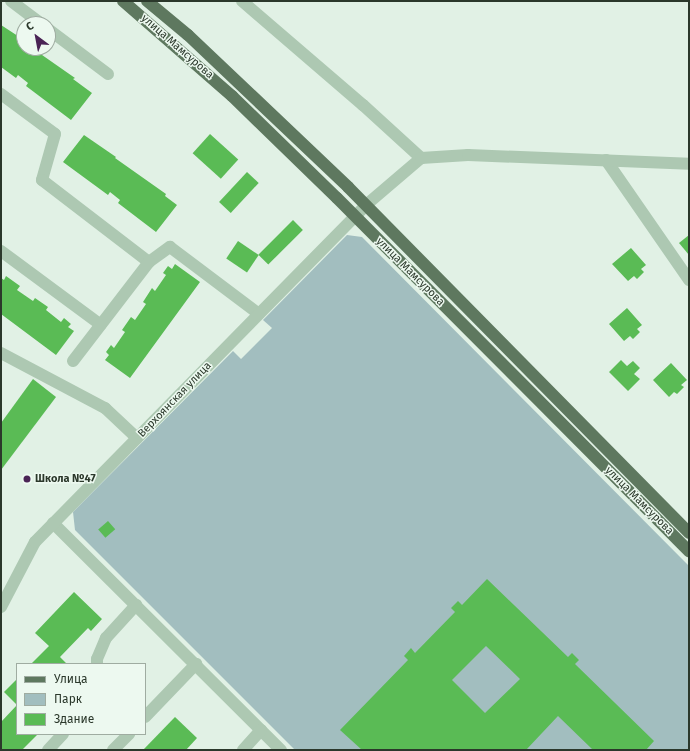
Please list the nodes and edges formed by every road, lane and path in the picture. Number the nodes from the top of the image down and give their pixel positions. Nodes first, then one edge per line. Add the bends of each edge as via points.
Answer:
1 (11, 1) edge
2 (123, 1) edge
3 (147, 1) edge
4 (242, 1) edge
5 (31, 16) edge
6 (56, 35) edge
7 (108, 74) dead end
8 (1, 94) edge
9 (421, 158) junction
10 (606, 160) junction
11 (689, 164) edge
12 (366, 205) junction
13 (355, 216) junction
14 (1, 251) edge
15 (149, 262) junction
16 (689, 280) edge
17 (259, 314) junction
18 (100, 325) junction
19 (1, 353) edge
20 (73, 361) dead end
21 (137, 438) junction
22 (53, 523) junction
23 (689, 533) edge
24 (689, 551) edge
25 (136, 605) junction
26 (1, 608) edge
27 (98, 663) edge
28 (196, 664) junction
29 (146, 716) edge
30 (261, 730) junction
31 (62, 735) edge
32 (128, 735) edge
33 (48, 750) edge
34 (113, 750) edge
35 (243, 750) edge
36 (280, 750) edge

1 - 5 street
2 - 13 main road, улица Мамсурова via 232,96
3 - 12 main road, улица Мамсурова via 194,41
4 - 9 street
6 - 7 street
8 - 15 street via 55,134 42,180
9 - 10 street via 468,155
9 - 12 street, Верхоянская улица
10 - 11 street
10 - 16 street
12 - 13 street, Верхоянская улица
12 - 23 main road, улица Мамсурова
13 - 17 street, Верхоянская улица
13 - 24 main road, улица Мамсурова
14 - 18 street
15 - 17 street via 170,247
15 - 18 street
17 - 21 street, Верхоянская улица
18 - 20 street
19 - 21 street via 104,408
21 - 22 street, Верхоянская улица
22 - 25 street
22 - 26 street, Верхоянская улица via 35,542
25 - 27 street via 106,638 97,659
25 - 28 street
28 - 29 street
28 - 30 street
30 - 35 street
30 - 36 street
31 - 33 street
32 - 34 street

